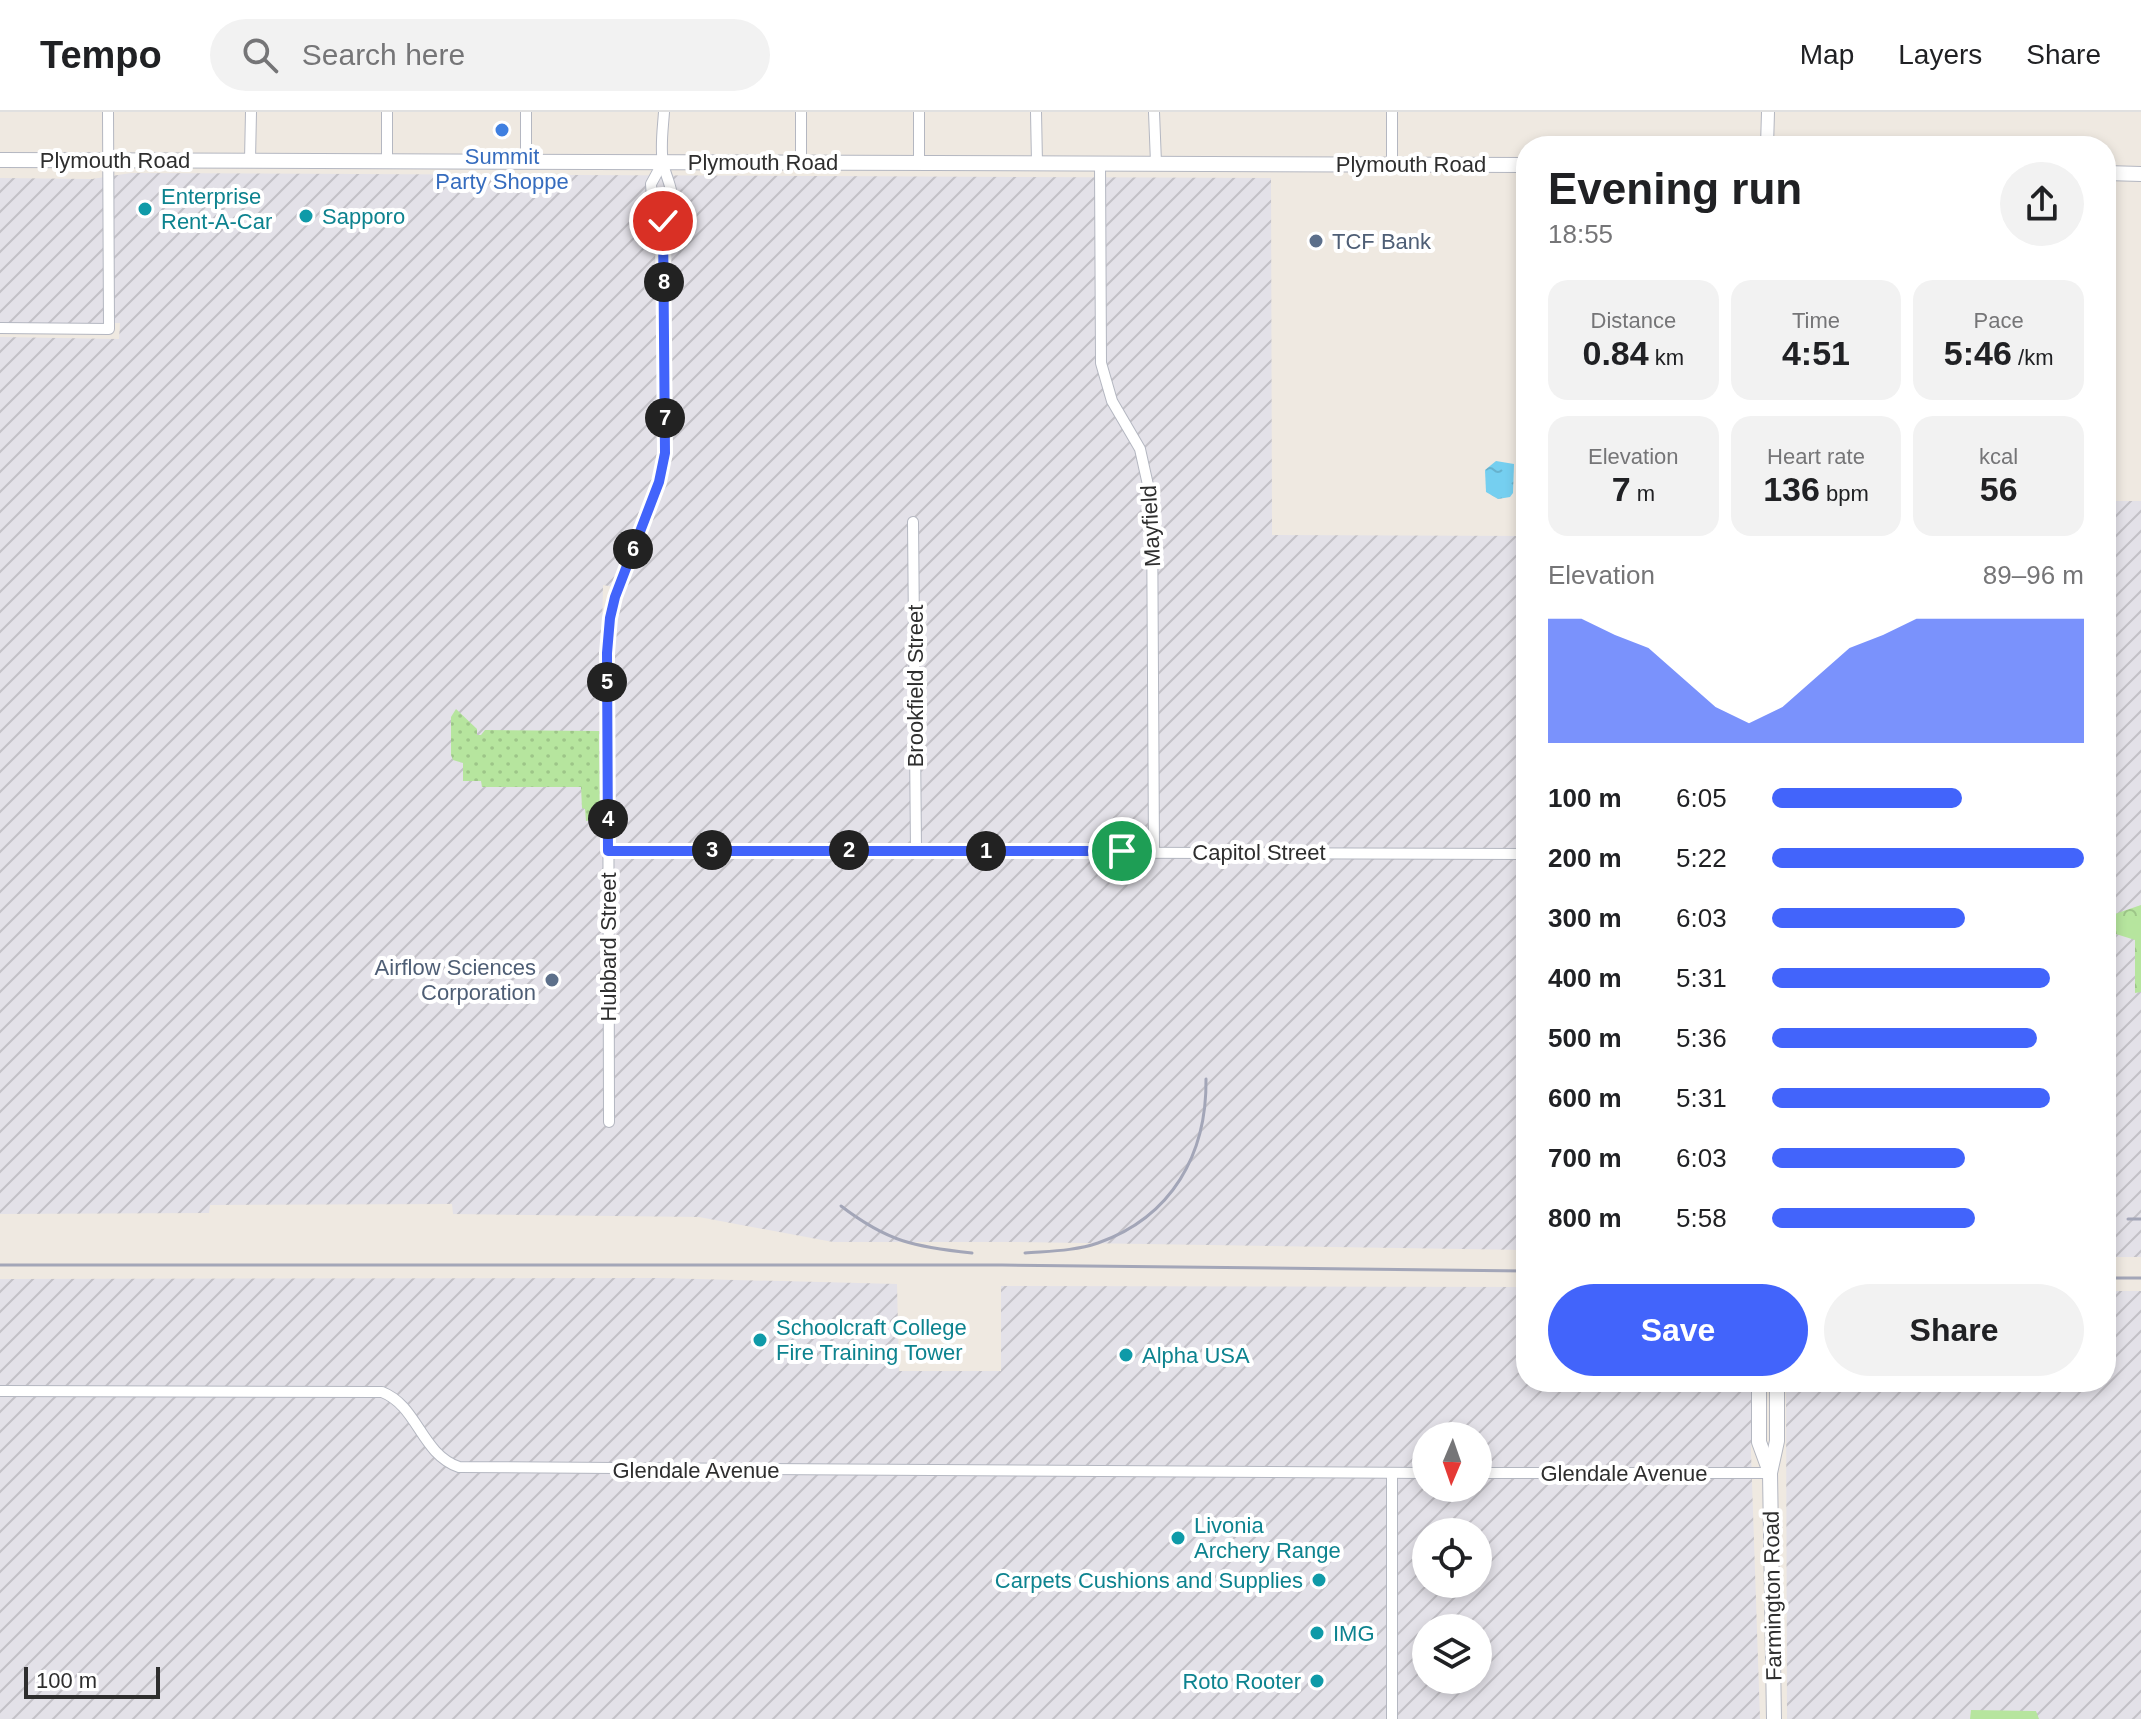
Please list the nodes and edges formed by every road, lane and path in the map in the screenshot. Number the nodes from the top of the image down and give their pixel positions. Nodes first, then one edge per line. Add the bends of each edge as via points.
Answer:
1 (108, 112) edge
2 (251, 112) edge
3 (387, 112) edge
4 (526, 112) edge
5 (664, 112) edge
6 (801, 112) edge
7 (919, 112) edge
8 (1036, 112) edge
9 (1154, 112) edge
10 (1392, 112) edge
11 (1768, 112) edge
12 (1767, 136) edge
13 (0, 160) edge
14 (250, 160) junction
15 (107, 161) junction
16 (387, 161) junction
17 (526, 161) junction
18 (663, 162) junction
19 (801, 162) junction
20 (919, 162) junction
21 (1037, 163) junction
22 (1100, 163) junction
23 (1156, 163) junction
24 (1392, 164) junction
25 (1516, 165) edge
26 (2116, 173) edge
27 (2141, 174) edge
28 (663, 221) junction
29 (0, 328) edge
30 (913, 522) dead end
31 (916, 850) junction
32 (608, 851) junction
33 (1154, 852) junction
34 (1516, 854) edge
35 (609, 1122) dead end
36 (0, 1391) edge
37 (1759, 1392) edge
38 (1777, 1392) edge
39 (1392, 1473) junction
40 (1412, 1473) edge
41 (1492, 1473) edge
42 (1770, 1473) junction
43 (1392, 1719) edge
44 (1774, 1719) edge

1 - 15 street
2 - 14 street
3 - 16 street
4 - 17 street
5 - 18 street
6 - 19 street
7 - 20 street
8 - 21 street
9 - 23 street
10 - 24 street
11 - 12 street
13 - 15 main road, Plymouth Road
14 - 15 main road, Plymouth Road
14 - 16 main road, Plymouth Road
15 - 29 street via 109,329
16 - 17 main road, Plymouth Road
17 - 18 main road, Plymouth Road
18 - 19 main road, Plymouth Road
18 - 28 street via 672,186 671,211
18 - 28 street via 651,184 653,212
19 - 20 main road, Plymouth Road
20 - 21 main road, Plymouth Road
21 - 22 main road, Plymouth Road
22 - 23 main road, Plymouth Road
22 - 33 street, Mayfield via 1101,363 1112,401 1140,449 1152,503
23 - 24 main road, Plymouth Road
24 - 25 main road, Plymouth Road
26 - 27 main road
28 - 32 street, Hubbard Street via 665,453 615,597 608,636
30 - 31 street, Brookfield Street
31 - 32 street, Capitol Street
31 - 33 street, Capitol Street
32 - 35 street, Hubbard Street
33 - 34 street, Capitol Street
36 - 39 street, Glendale Avenue via 382,1392 399,1403 442,1459 459,1467
37 - 42 main road, Farmington Road via 1759,1442
38 - 42 main road, Farmington Road via 1777,1441
39 - 40 street, Glendale Avenue
39 - 43 street
41 - 42 street, Glendale Avenue
42 - 44 main road, Farmington Road

